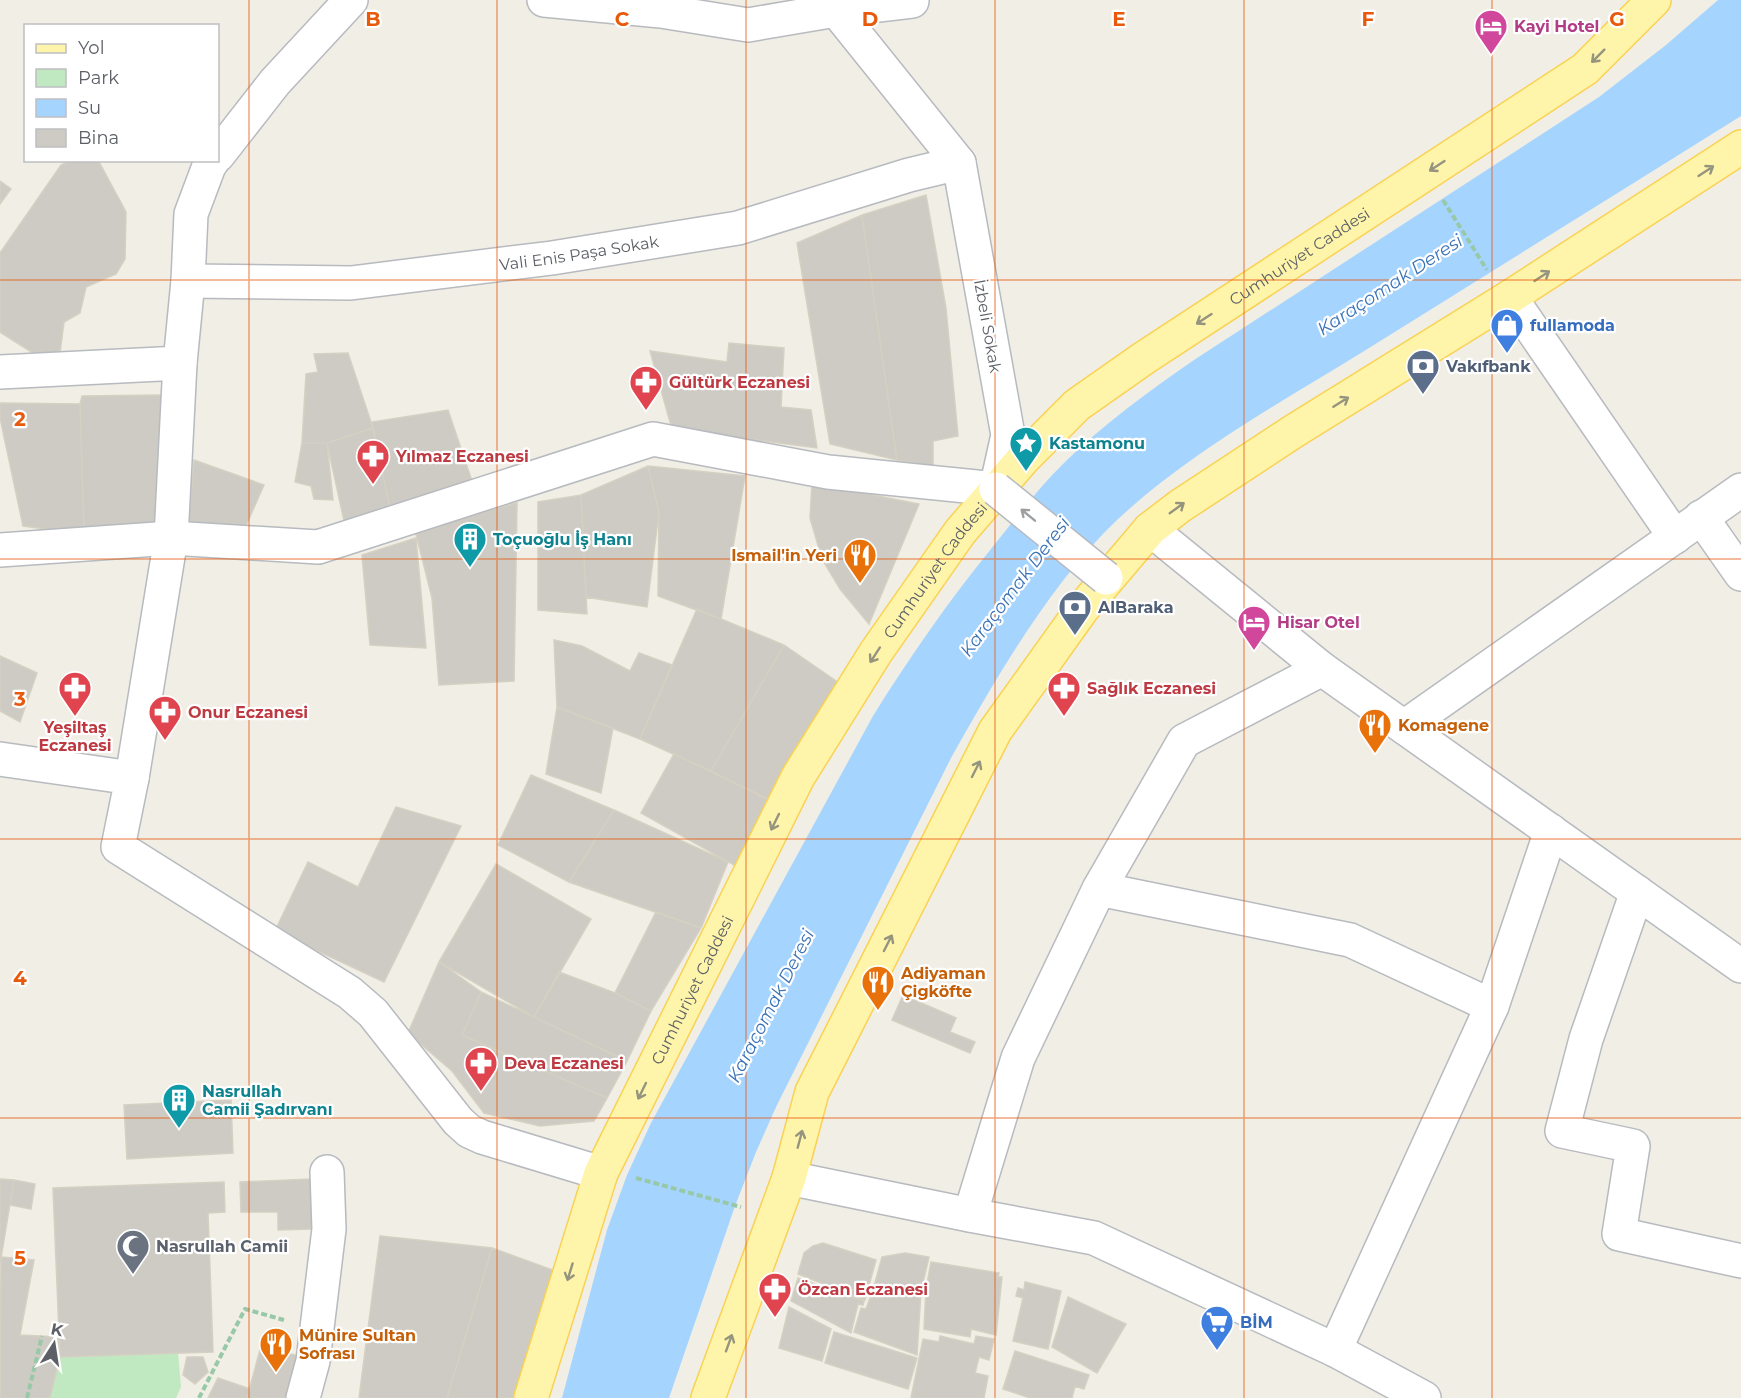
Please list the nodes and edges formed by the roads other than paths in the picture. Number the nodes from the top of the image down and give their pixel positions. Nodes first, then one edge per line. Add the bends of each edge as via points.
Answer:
1 (351, 0) edge
2 (543, 0) edge
3 (1654, 0) edge
4 (912, 1) edge
5 (832, 5) edge
6 (1741, 147) edge
7 (219, 154) edge
8 (212, 162) edge
9 (959, 163) junction
10 (188, 281) junction
11 (1502, 288) junction
12 (180, 363) junction
13 (0, 372) edge
14 (996, 489) junction
15 (1741, 490) edge
16 (1701, 517) junction
17 (1150, 529) junction
18 (1674, 537) junction
19 (171, 538) junction
20 (0, 550) edge
21 (1741, 574) edge
22 (1106, 578) junction
23 (1322, 669) junction
24 (1404, 727) junction
25 (0, 759) edge
26 (132, 778) junction
27 (1551, 831) junction
28 (1099, 890) junction
29 (1637, 892) junction
30 (1735, 951) edge
31 (1492, 1006) junction
32 (327, 1172) dead end
33 (615, 1174) junction
34 (789, 1178) junction
35 (970, 1215) junction
36 (1741, 1261) edge
37 (1335, 1350) junction
38 (303, 1398) edge
39 (531, 1398) edge
40 (708, 1398) edge
41 (1424, 1398) edge

1 - 7 street via 275,82
2 - 5 street via 661,11 748,25
3 -> 14 main road, Cumhuriyet Caddesi via 1586,69 1077,405
4 - 5 street
5 - 9 street
11 -> 6 main road
8 - 10 street via 191,214
9 - 10 street, Vali Enis Paşa Sokak via 738,228 552,258 351,283
9 - 14 street, İzbeli Sokak via 1008,435
10 - 12 street
17 -> 11 main road
11 - 18 street
12 - 13 street
12 - 19 street
14 - 19 street via 828,472 653,439 318,547
22 -> 14 street, bridge
14 -> 33 main road, Cumhuriyet Caddesi via 960,532 896,624 798,777
15 - 16 street
16 - 18 street
16 - 21 street
17 - 22 main road
17 - 23 street
18 - 24 street
19 - 20 street
19 - 26 street
34 -> 22 main road via 812,1092 995,731
23 - 24 street
23 - 28 street via 1184,741
24 - 27 street
25 - 26 street
26 - 33 street via 118,847 350,993 373,1013 458,1121 475,1135
27 - 29 street
27 - 31 street
28 - 31 street via 1350,940
28 - 35 street via 1018,1058
29 - 30 street
29 - 36 street via 1586,1039 1562,1131 1632,1146 1618,1234
31 - 37 street
32 - 38 street via 329,1229 313,1361
33 -> 39 main road, Cumhuriyet Caddesi
34 - 35 street
40 -> 34 main road
35 - 37 street via 1094,1238
37 - 41 street

